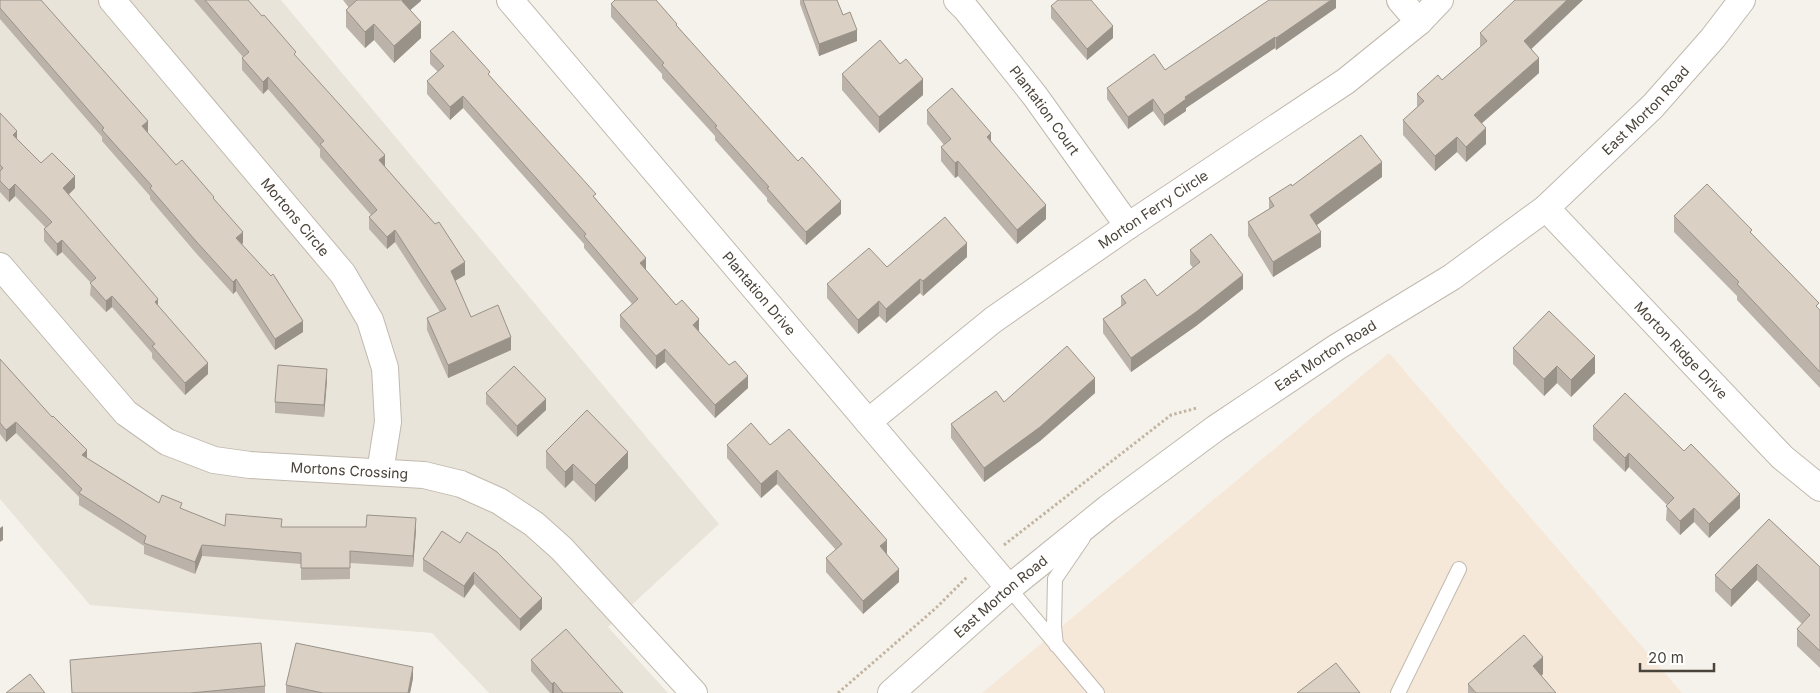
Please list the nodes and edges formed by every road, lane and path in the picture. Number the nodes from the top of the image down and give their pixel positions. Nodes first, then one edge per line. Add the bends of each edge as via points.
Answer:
1 (112, 0) edge
2 (510, 0) edge
3 (957, 0) edge
4 (1400, 0) edge
5 (1440, 0) edge
6 (1742, 0) edge
7 (1418, 22) junction
8 (1546, 208) junction
9 (1128, 226) junction
10 (0, 266) edge
11 (868, 422) junction
12 (380, 472) junction
13 (1820, 488) edge
14 (1097, 517) junction
15 (1458, 569) dead end
16 (1009, 588) junction
17 (1056, 645) junction
18 (694, 693) edge
19 (891, 693) edge
20 (1097, 693) edge
21 (1398, 693) edge

1 - 12 street, Mortons Circle via 343,274 370,320 385,368 388,422
2 - 11 street, Plantation Drive
3 - 9 street, Plantation Court via 1036,96
4 - 7 street
5 - 7 street, Morton Ferry Circle
6 - 8 street, East Morton Road via 1653,106
7 - 9 street, Morton Ferry Circle via 1346,81
8 - 13 street, Morton Ridge Drive via 1782,457
8 - 14 street, East Morton Road via 1452,276 1337,347 1216,428
9 - 11 street, Morton Ferry Circle via 993,320
10 - 12 street, Mortons Crossing via 126,413 167,442 214,460
11 - 16 street, Plantation Drive
12 - 18 street, Mortons Crossing via 461,484 500,501 534,524 562,549
14 - 16 street, East Morton Road
14 - 17 lane via 1055,579
15 - 21 lane
16 - 17 lane
16 - 19 street, East Morton Road
17 - 20 lane

